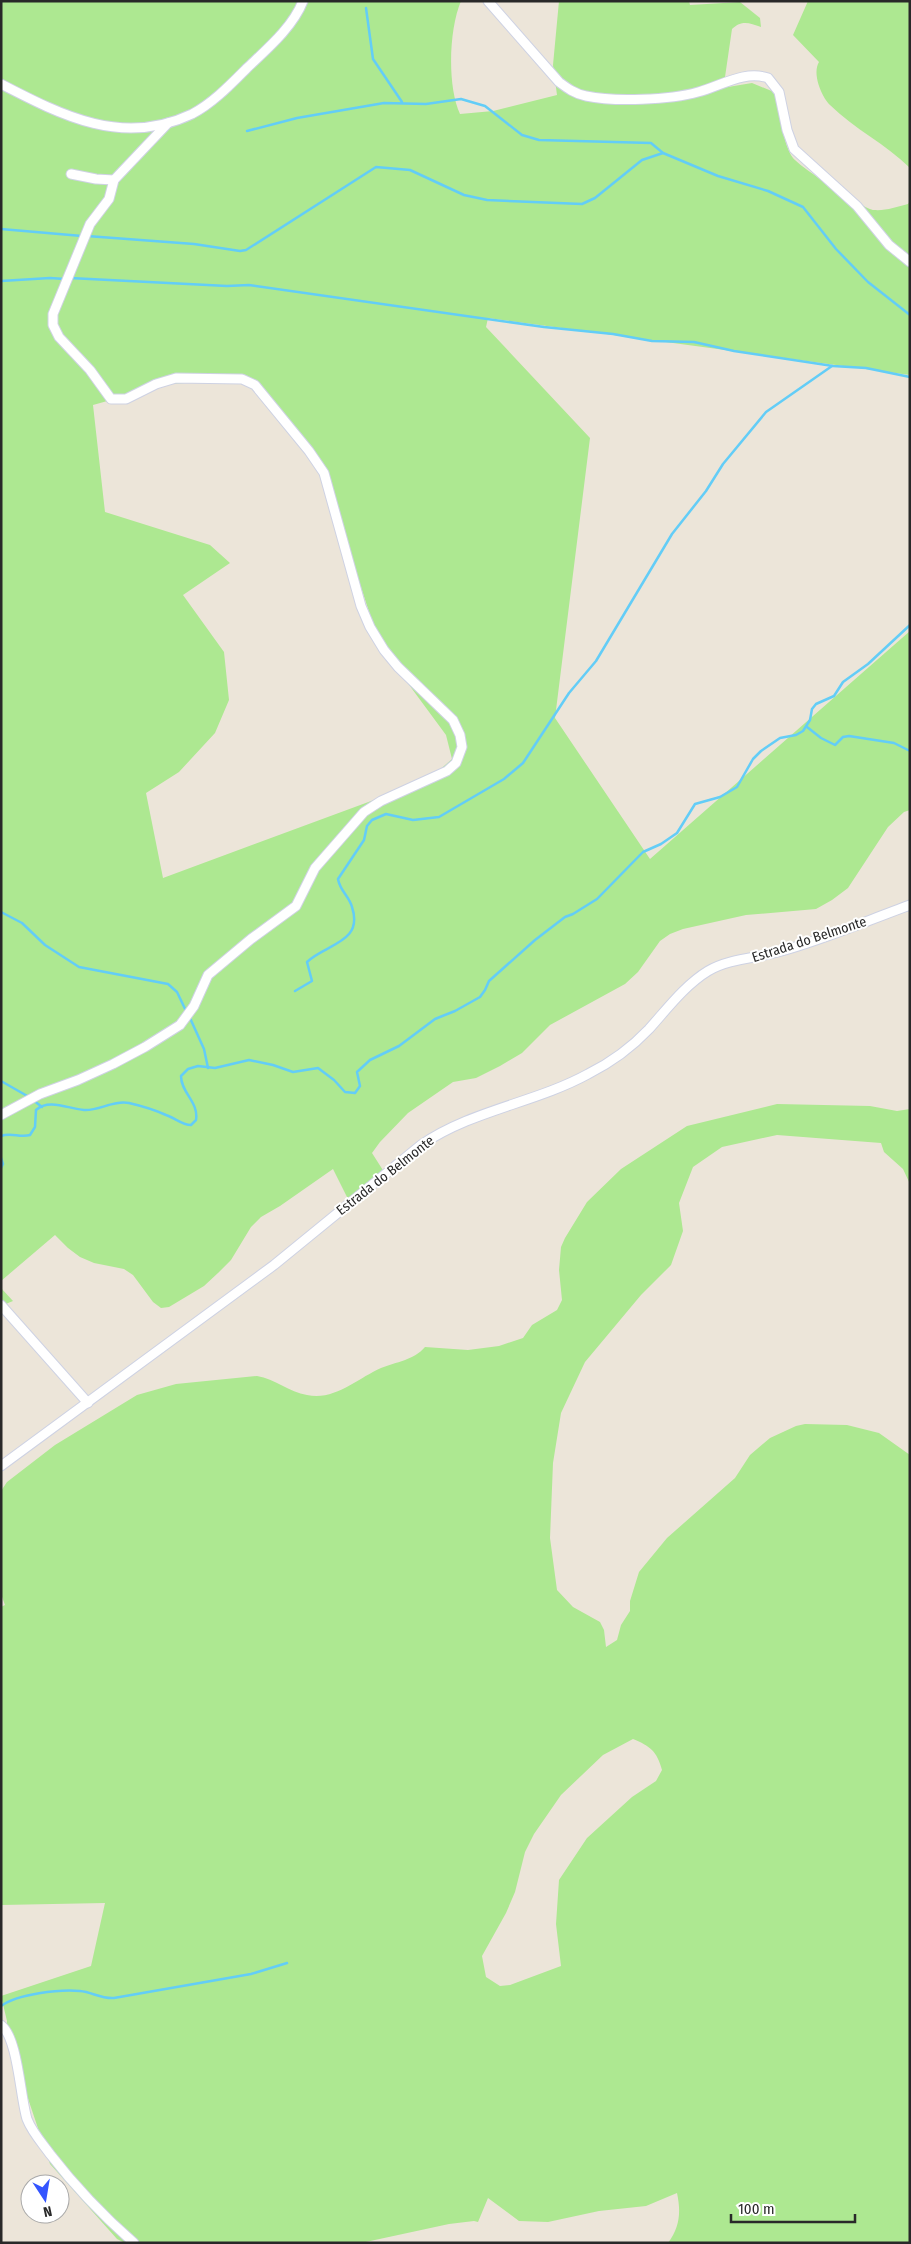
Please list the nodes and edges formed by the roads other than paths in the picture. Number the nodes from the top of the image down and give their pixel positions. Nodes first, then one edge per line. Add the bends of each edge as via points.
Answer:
1 (303, 1) edge
2 (488, 1) edge
3 (1, 84) edge
4 (168, 123) junction
5 (71, 174) dead end
6 (114, 180) junction
7 (910, 262) edge
8 (910, 905) edge
9 (1, 1115) edge
10 (1, 1305) edge
11 (88, 1403) junction
12 (1, 1466) edge
13 (1, 2025) edge
14 (134, 2243) edge

1 - 4 street via 287,26 226,88 193,113
2 - 7 street via 559,82 584,96 677,96 754,75 768,78 779,92 794,149 857,206 889,244
3 - 4 street via 58,111 112,128 134,129
4 - 6 street
5 - 6 street
6 - 9 street via 109,199 90,224 53,314 55,330 114,400 126,399 176,378 242,379 255,385 324,473 370,628 389,656 453,720 462,747 456,763 447,772 381,801 364,812 315,868 296,906 208,975 194,1006 180,1025 113,1064 40,1094
8 - 11 street, Estrada do Belmonte via 801,945 708,971 674,1000 631,1045 590,1074 438,1134 274,1265
10 - 11 street
11 - 12 street, Estrada do Belmonte
13 - 14 street via 12,2043 28,2121 92,2205

